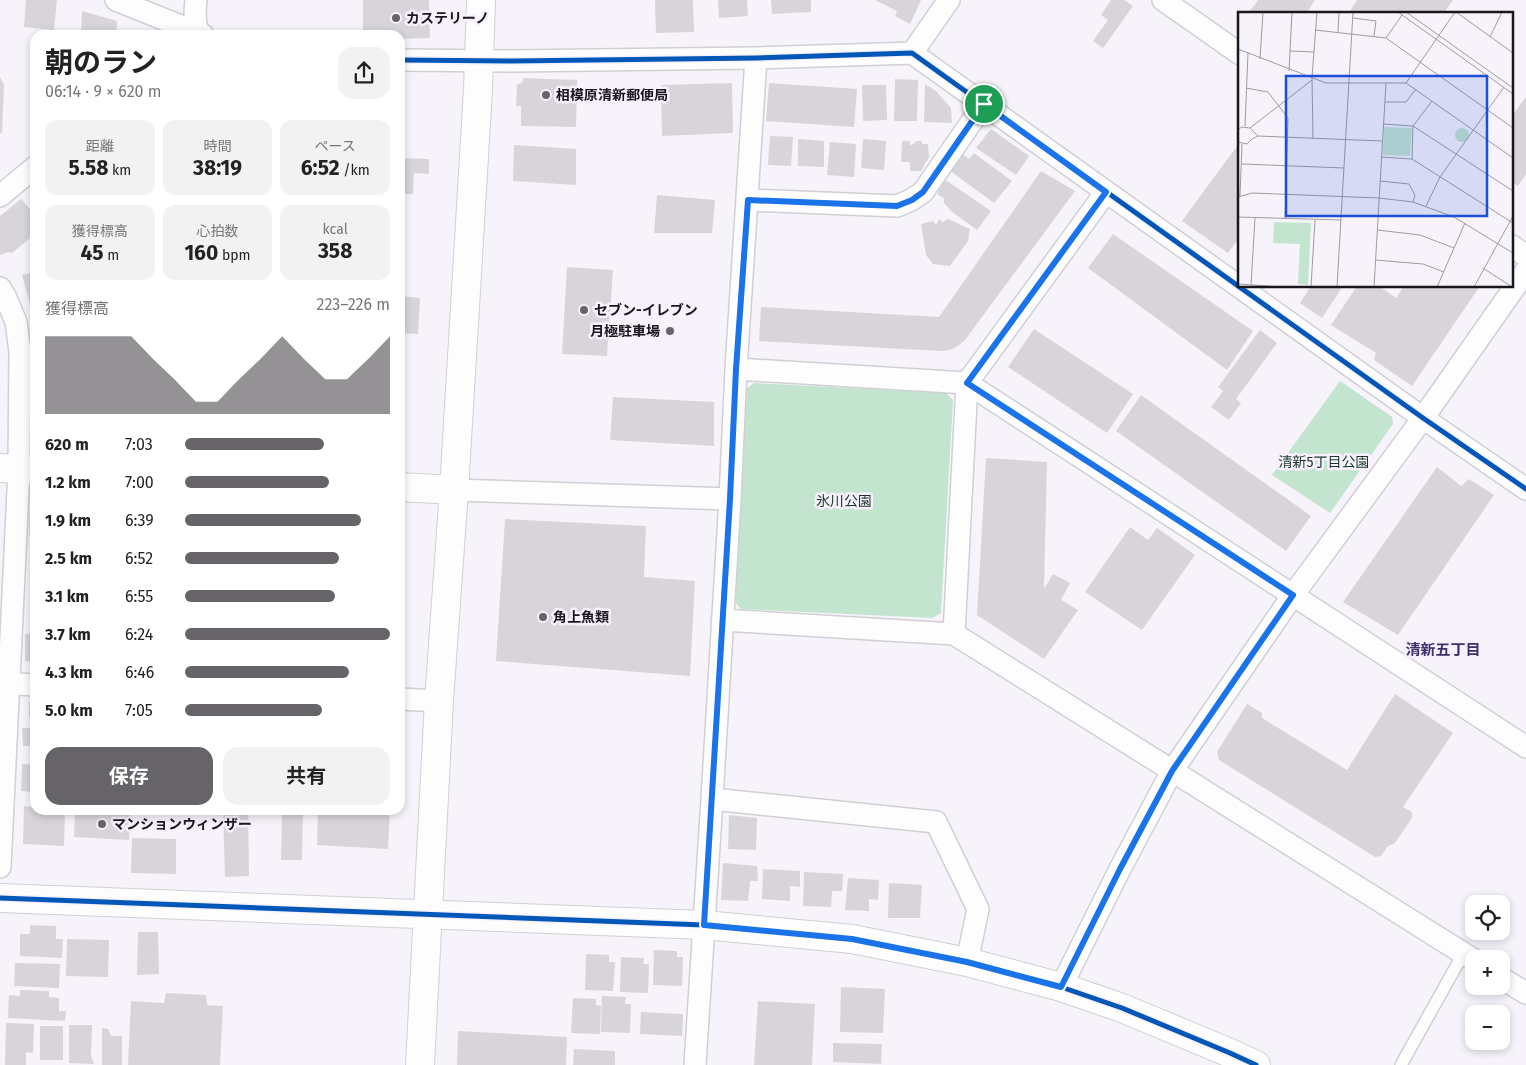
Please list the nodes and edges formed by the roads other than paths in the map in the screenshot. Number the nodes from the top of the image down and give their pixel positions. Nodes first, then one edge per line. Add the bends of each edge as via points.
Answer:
1 (116, 0) edge
2 (196, 0) edge
3 (481, 0) edge
4 (949, 0) edge
5 (1163, 0) edge
6 (186, 30) edge
7 (197, 30) edge
8 (912, 53) junction
9 (1238, 53) edge
10 (756, 58) junction
11 (405, 60) edge
12 (478, 60) junction
13 (984, 104) junction
14 (30, 171) edge
15 (1106, 192) junction
16 (0, 196) edge
17 (748, 200) junction
18 (1514, 247) edge
19 (1526, 256) edge
20 (1526, 271) edge
21 (1238, 286) edge
22 (0, 288) edge
23 (1241, 288) edge
24 (736, 369) junction
25 (967, 383) junction
26 (1423, 418) junction
27 (18, 469) edge
28 (405, 487) edge
29 (1526, 489) edge
30 (454, 490) junction
31 (730, 499) junction
32 (1293, 595) junction
33 (722, 620) junction
34 (954, 634) junction
35 (5, 683) edge
36 (30, 685) edge
37 (405, 700) edge
38 (438, 701) junction
39 (1526, 747) edge
40 (1172, 771) junction
41 (712, 800) junction
42 (0, 867) edge
43 (0, 898) edge
44 (428, 915) junction
45 (704, 925) junction
46 (1465, 955) edge
47 (967, 962) junction
48 (1465, 962) edge
49 (1510, 983) edge
50 (1061, 987) junction
51 (1526, 993) edge
52 (420, 1065) edge
53 (695, 1065) edge
54 (1256, 1065) edge
55 (1401, 1065) edge

1 - 6 street
2 - 7 street
3 - 12 street
4 - 8 street
5 - 9 street
8 - 10 street
8 - 13 street
10 - 12 street
10 - 17 street
11 - 12 street
12 - 30 street
13 - 15 street
13 - 17 street via 923,192 912,200 897,206
14 - 16 street
15 - 21 street
15 - 25 street
17 - 24 street
18 - 19 street
20 - 26 street
22 - 27 street via 13,312 20,342
23 - 26 street
24 - 25 street
24 - 31 street
25 - 32 street
25 - 34 street
26 - 29 street
26 - 32 street
27 - 35 street
28 - 30 street
30 - 31 street
30 - 38 street
31 - 33 street
32 - 39 street
32 - 40 street
33 - 34 street
33 - 41 street
34 - 40 street
35 - 36 street
35 - 42 street
37 - 38 street
38 - 44 street
40 - 46 street
40 - 50 street
41 - 45 street
41 - 47 street via 936,822 978,909
43 - 44 street
44 - 45 street
44 - 52 street
45 - 47 street via 852,939
45 - 53 street
47 - 50 street
48 - 55 lane
49 - 51 street
50 - 54 street via 1122,1008

